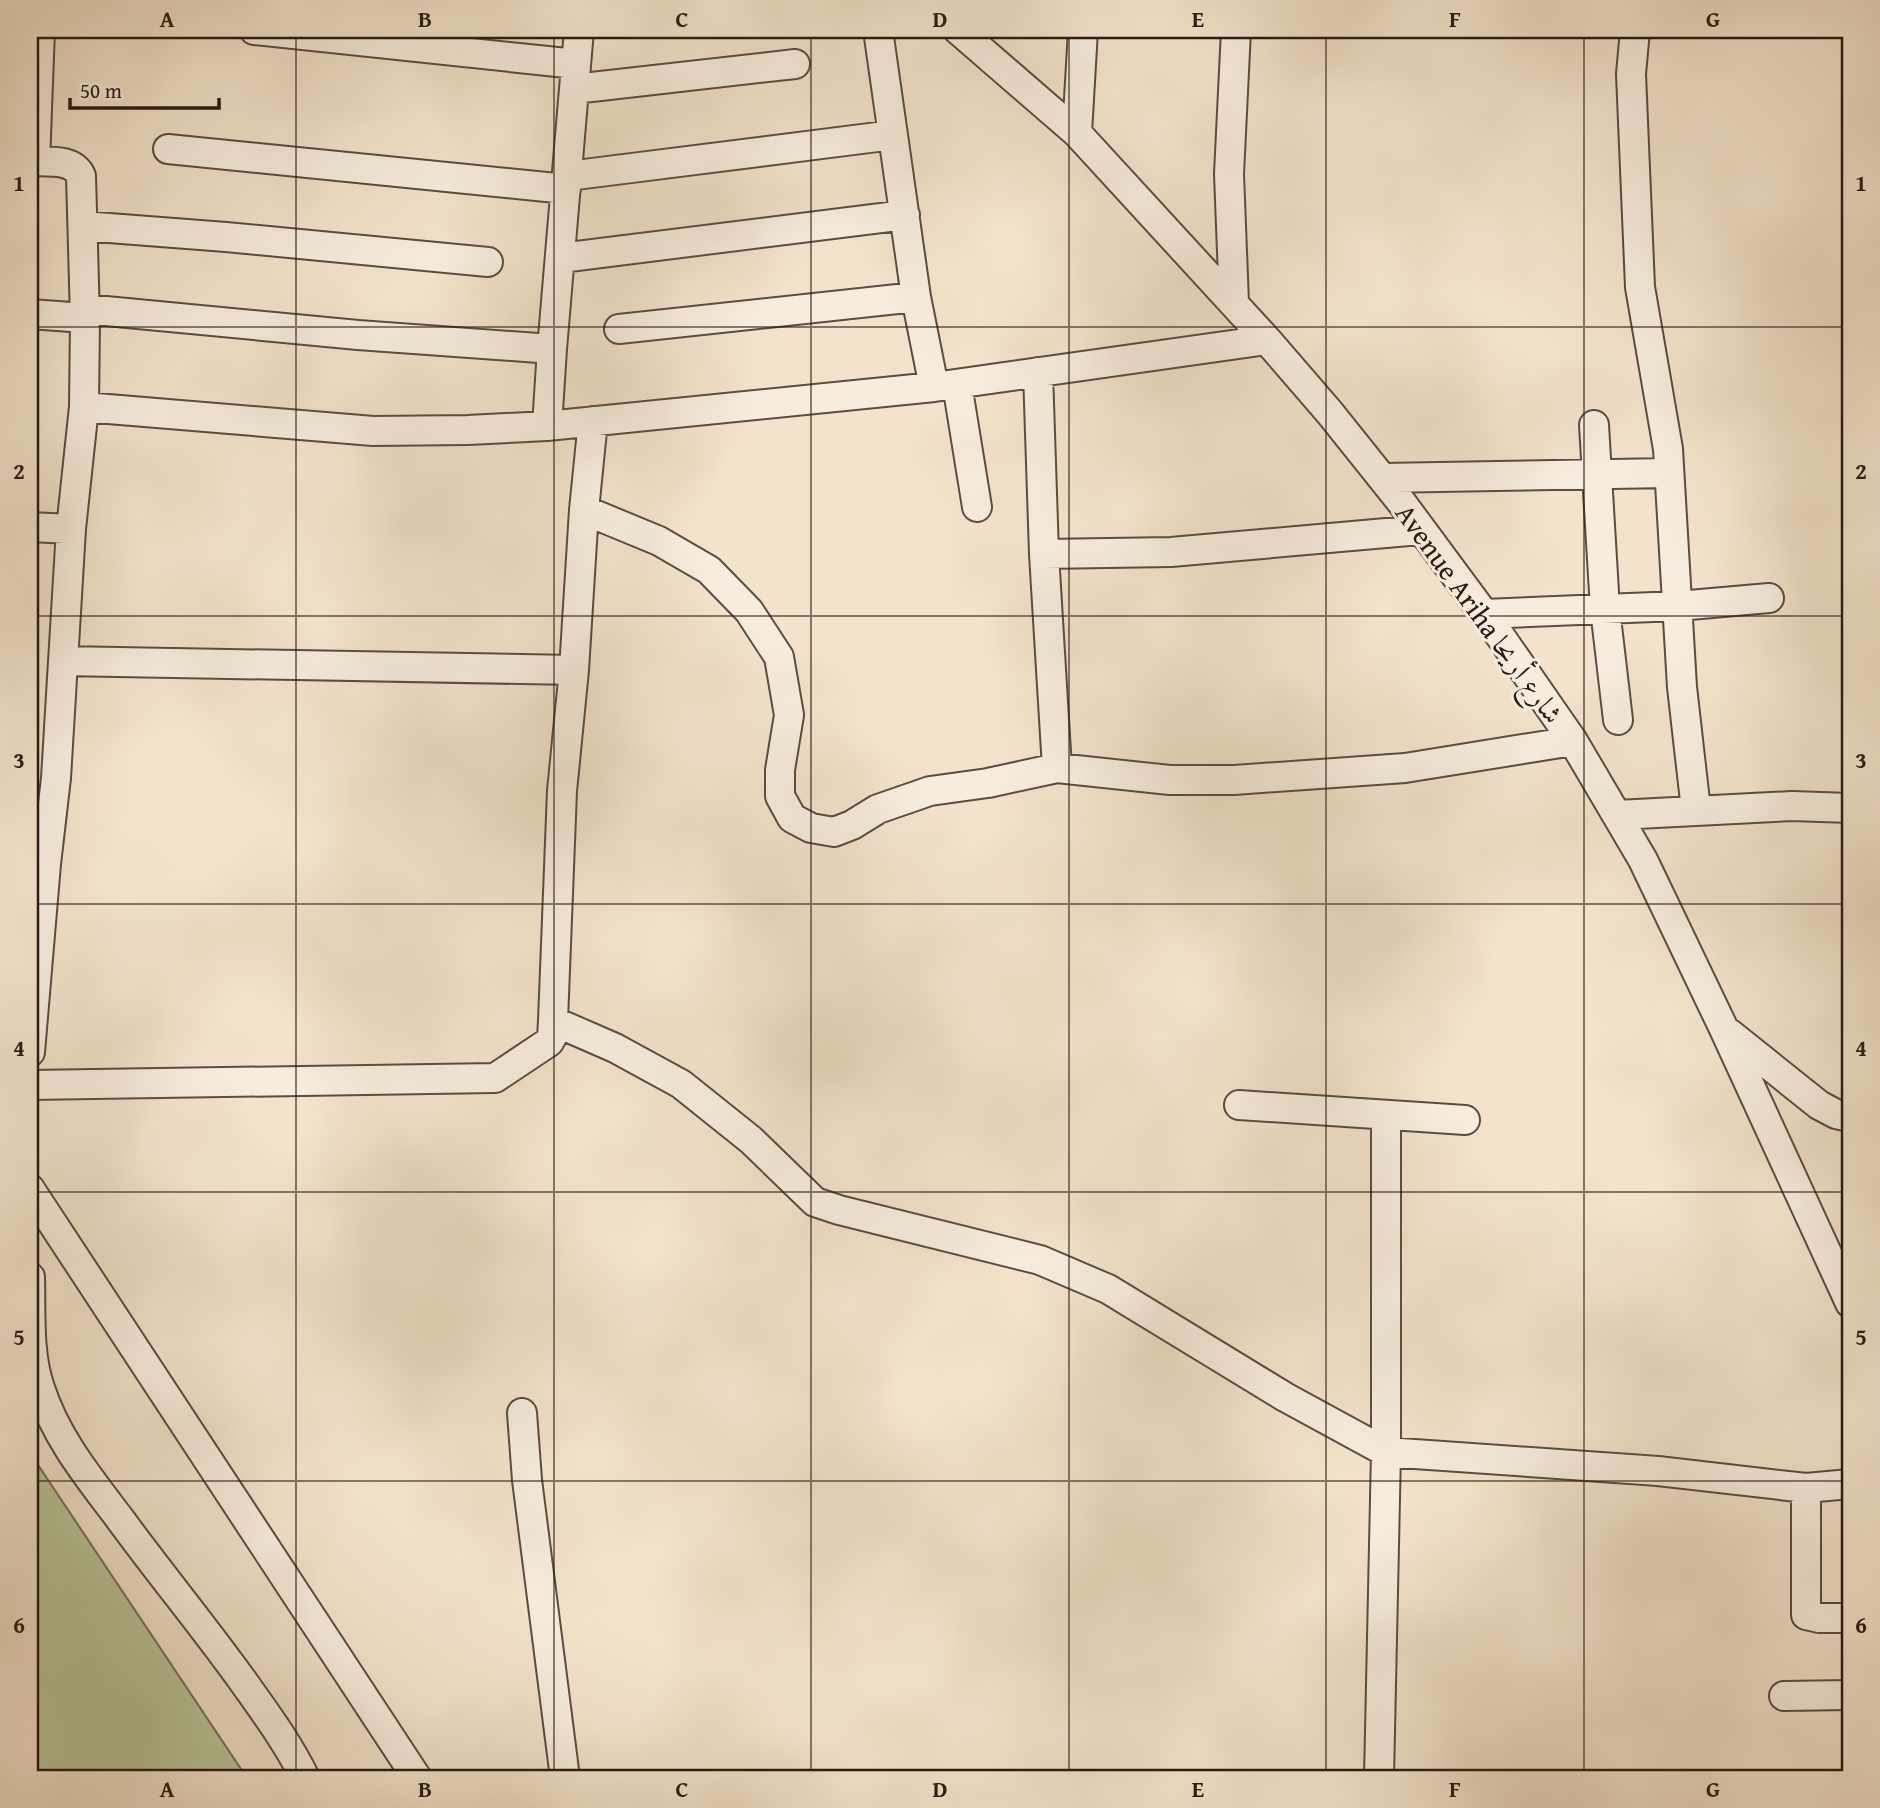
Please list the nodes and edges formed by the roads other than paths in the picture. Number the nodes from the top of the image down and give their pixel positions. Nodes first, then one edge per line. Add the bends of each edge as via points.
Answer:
1 (40, 30) edge
2 (263, 30) edge
3 (579, 30) edge
4 (877, 30) edge
5 (958, 30) edge
6 (1083, 30) edge
7 (1236, 30) edge
8 (1635, 30) edge
9 (334, 34) edge
10 (414, 38) edge
11 (497, 43) edge
12 (795, 64) dead end
13 (575, 77) junction
14 (1077, 132) junction
15 (893, 135) junction
16 (168, 149) dead end
17 (32, 161) edge
18 (567, 182) junction
19 (905, 215) junction
20 (83, 226) junction
21 (561, 258) junction
22 (488, 262) dead end
23 (916, 297) junction
24 (1234, 303) junction
25 (30, 314) edge
26 (85, 314) junction
27 (619, 329) dead end
28 (1267, 340) junction
29 (552, 349) junction
30 (1038, 372) junction
31 (945, 385) junction
32 (84, 407) junction
33 (593, 421) junction
34 (1594, 425) dead end
35 (547, 426) junction
36 (1669, 473) junction
37 (1596, 475) junction
38 (1381, 478) junction
39 (977, 507) dead end
40 (584, 510) junction
41 (30, 527) edge
42 (71, 529) junction
43 (1420, 530) junction
44 (1044, 554) junction
45 (1769, 598) dead end
46 (1678, 606) junction
47 (1605, 609) junction
48 (1484, 614) junction
49 (63, 661) junction
50 (574, 670) junction
51 (1618, 720) dead end
52 (1573, 741) junction
53 (1057, 768) junction
54 (1850, 808) edge
55 (1696, 810) junction
56 (1617, 815) junction
57 (553, 1021) junction
58 (1724, 1029) junction
59 (30, 1052) edge
60 (30, 1085) edge
61 (1239, 1105) dead end
62 (1386, 1116) junction
63 (1850, 1117) edge
64 (1465, 1119) dead end
65 (30, 1189) edge
66 (1838, 1247) edge
67 (30, 1277) edge
68 (1850, 1303) edge
69 (522, 1413) dead end
70 (1386, 1452) junction
71 (1850, 1484) edge
72 (1806, 1488) junction
73 (1850, 1618) edge
74 (1850, 1695) edge
75 (1784, 1696) dead end
76 (305, 1778) edge
77 (417, 1778) edge
78 (565, 1778) edge
79 (1379, 1778) edge

1 - 17 street
2 - 9 street
3 - 13 street
4 - 15 street
5 - 14 street, Avenue Ariha شارع أريحا
6 - 14 street
7 - 24 street via 1229,174
8 - 36 street via 1631,74 1640,287
9 - 10 street
10 - 11 street
11 - 13 street
12 - 13 street
13 - 18 street
14 - 24 street, Avenue Ariha شارع أريحا
15 - 18 street
15 - 19 street
16 - 18 street
17 - 20 street via 72,164 79,170
18 - 21 street
19 - 21 street
19 - 23 street
20 - 22 street
20 - 26 street
21 - 29 street
23 - 27 street
23 - 31 street
24 - 28 street, Avenue Ariha شارع أريحا
25 - 26 street
26 - 29 street
26 - 32 street
28 - 30 street
28 - 38 street, Avenue Ariha شارع أريحا
29 - 35 street
30 - 31 street
30 - 44 street
31 - 33 street
31 - 39 street
32 - 35 street via 364,430
32 - 42 street
33 - 35 street
33 - 40 street
34 - 37 street
36 - 37 street
36 - 46 street
37 - 38 street
37 - 47 street
38 - 43 street, Avenue Ariha شارع أريحا
40 - 50 street
40 - 53 street via 659,541 709,570 749,611 779,657 789,715 779,796 792,818 834,832 878,809 930,791
41 - 42 street
42 - 49 street
43 - 44 street via 1171,552
43 - 48 street, Avenue Ariha شارع أريحا
44 - 53 street
45 - 46 street
46 - 47 street
46 - 55 street
47 - 48 street
47 - 51 street
48 - 52 street, Avenue Ariha شارع أريحا
49 - 50 street
49 - 59 street
50 - 57 street via 562,791
52 - 53 street via 1405,768 1234,780 1170,780
52 - 56 street, Avenue Ariha شارع أريحا
54 - 55 street via 1810,805
55 - 56 street
56 - 58 street, Avenue Ariha شارع أريحا via 1668,908
57 - 60 street via 549,1042 495,1078
57 - 70 street via 681,1084 751,1140 815,1202 1040,1260 1108,1289
58 - 63 street via 1819,1105
58 - 66 street, Avenue Ariha شارع أريحا
61 - 62 street
62 - 64 street
62 - 70 street
65 - 77 street
66 - 68 street, Avenue Ariha شارع أريحا
67 - 76 street via 39,1387 58,1430 253,1696
69 - 78 street
70 - 72 street via 1658,1471
70 - 79 street
71 - 72 street
72 - 73 street via 1805,1615
74 - 75 street

